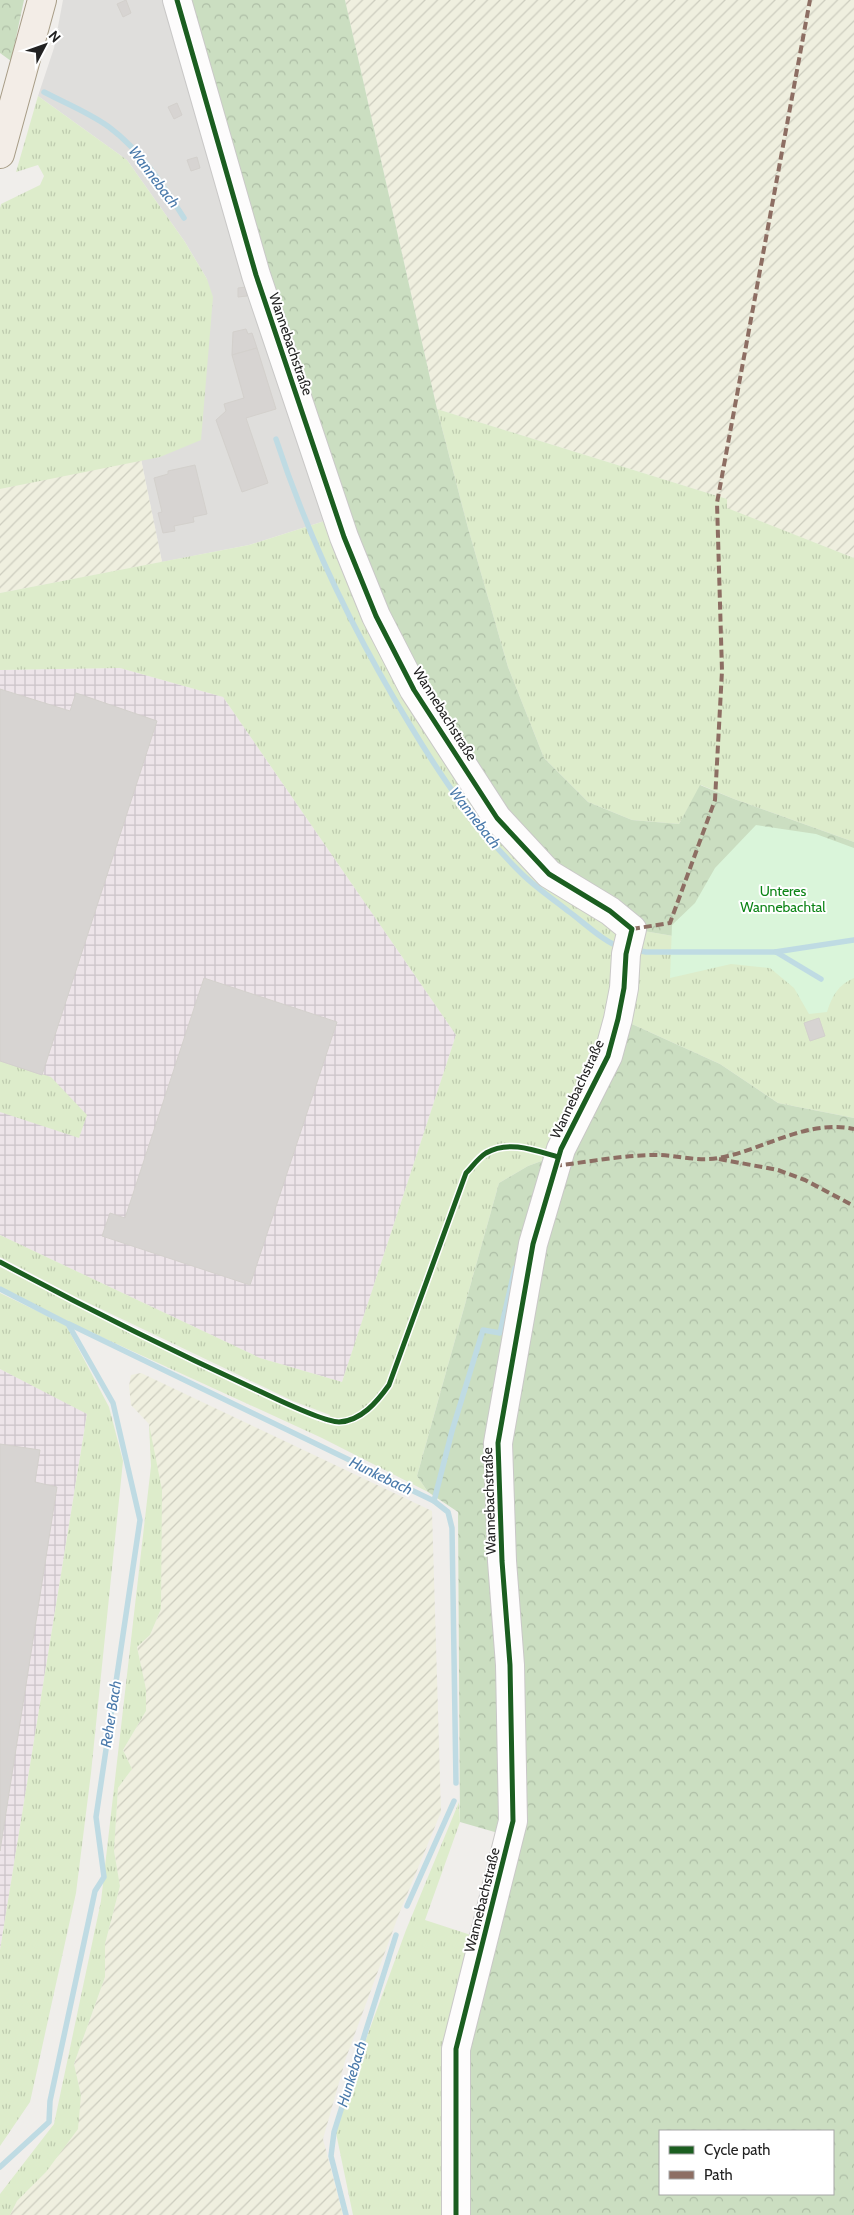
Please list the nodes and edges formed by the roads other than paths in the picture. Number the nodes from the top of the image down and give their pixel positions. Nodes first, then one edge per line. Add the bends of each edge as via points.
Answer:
1 (42, 0) edge
2 (177, 0) edge
3 (0, 154) edge
4 (456, 2215) edge

1 - 3 main road
2 - 4 street, Wannebachstraße via 256,275 344,538 376,616 414,690 497,818 549,874 610,911 629,941 624,988 608,1056 561,1149 533,1244 498,1444 510,1665 514,1821 456,2049

